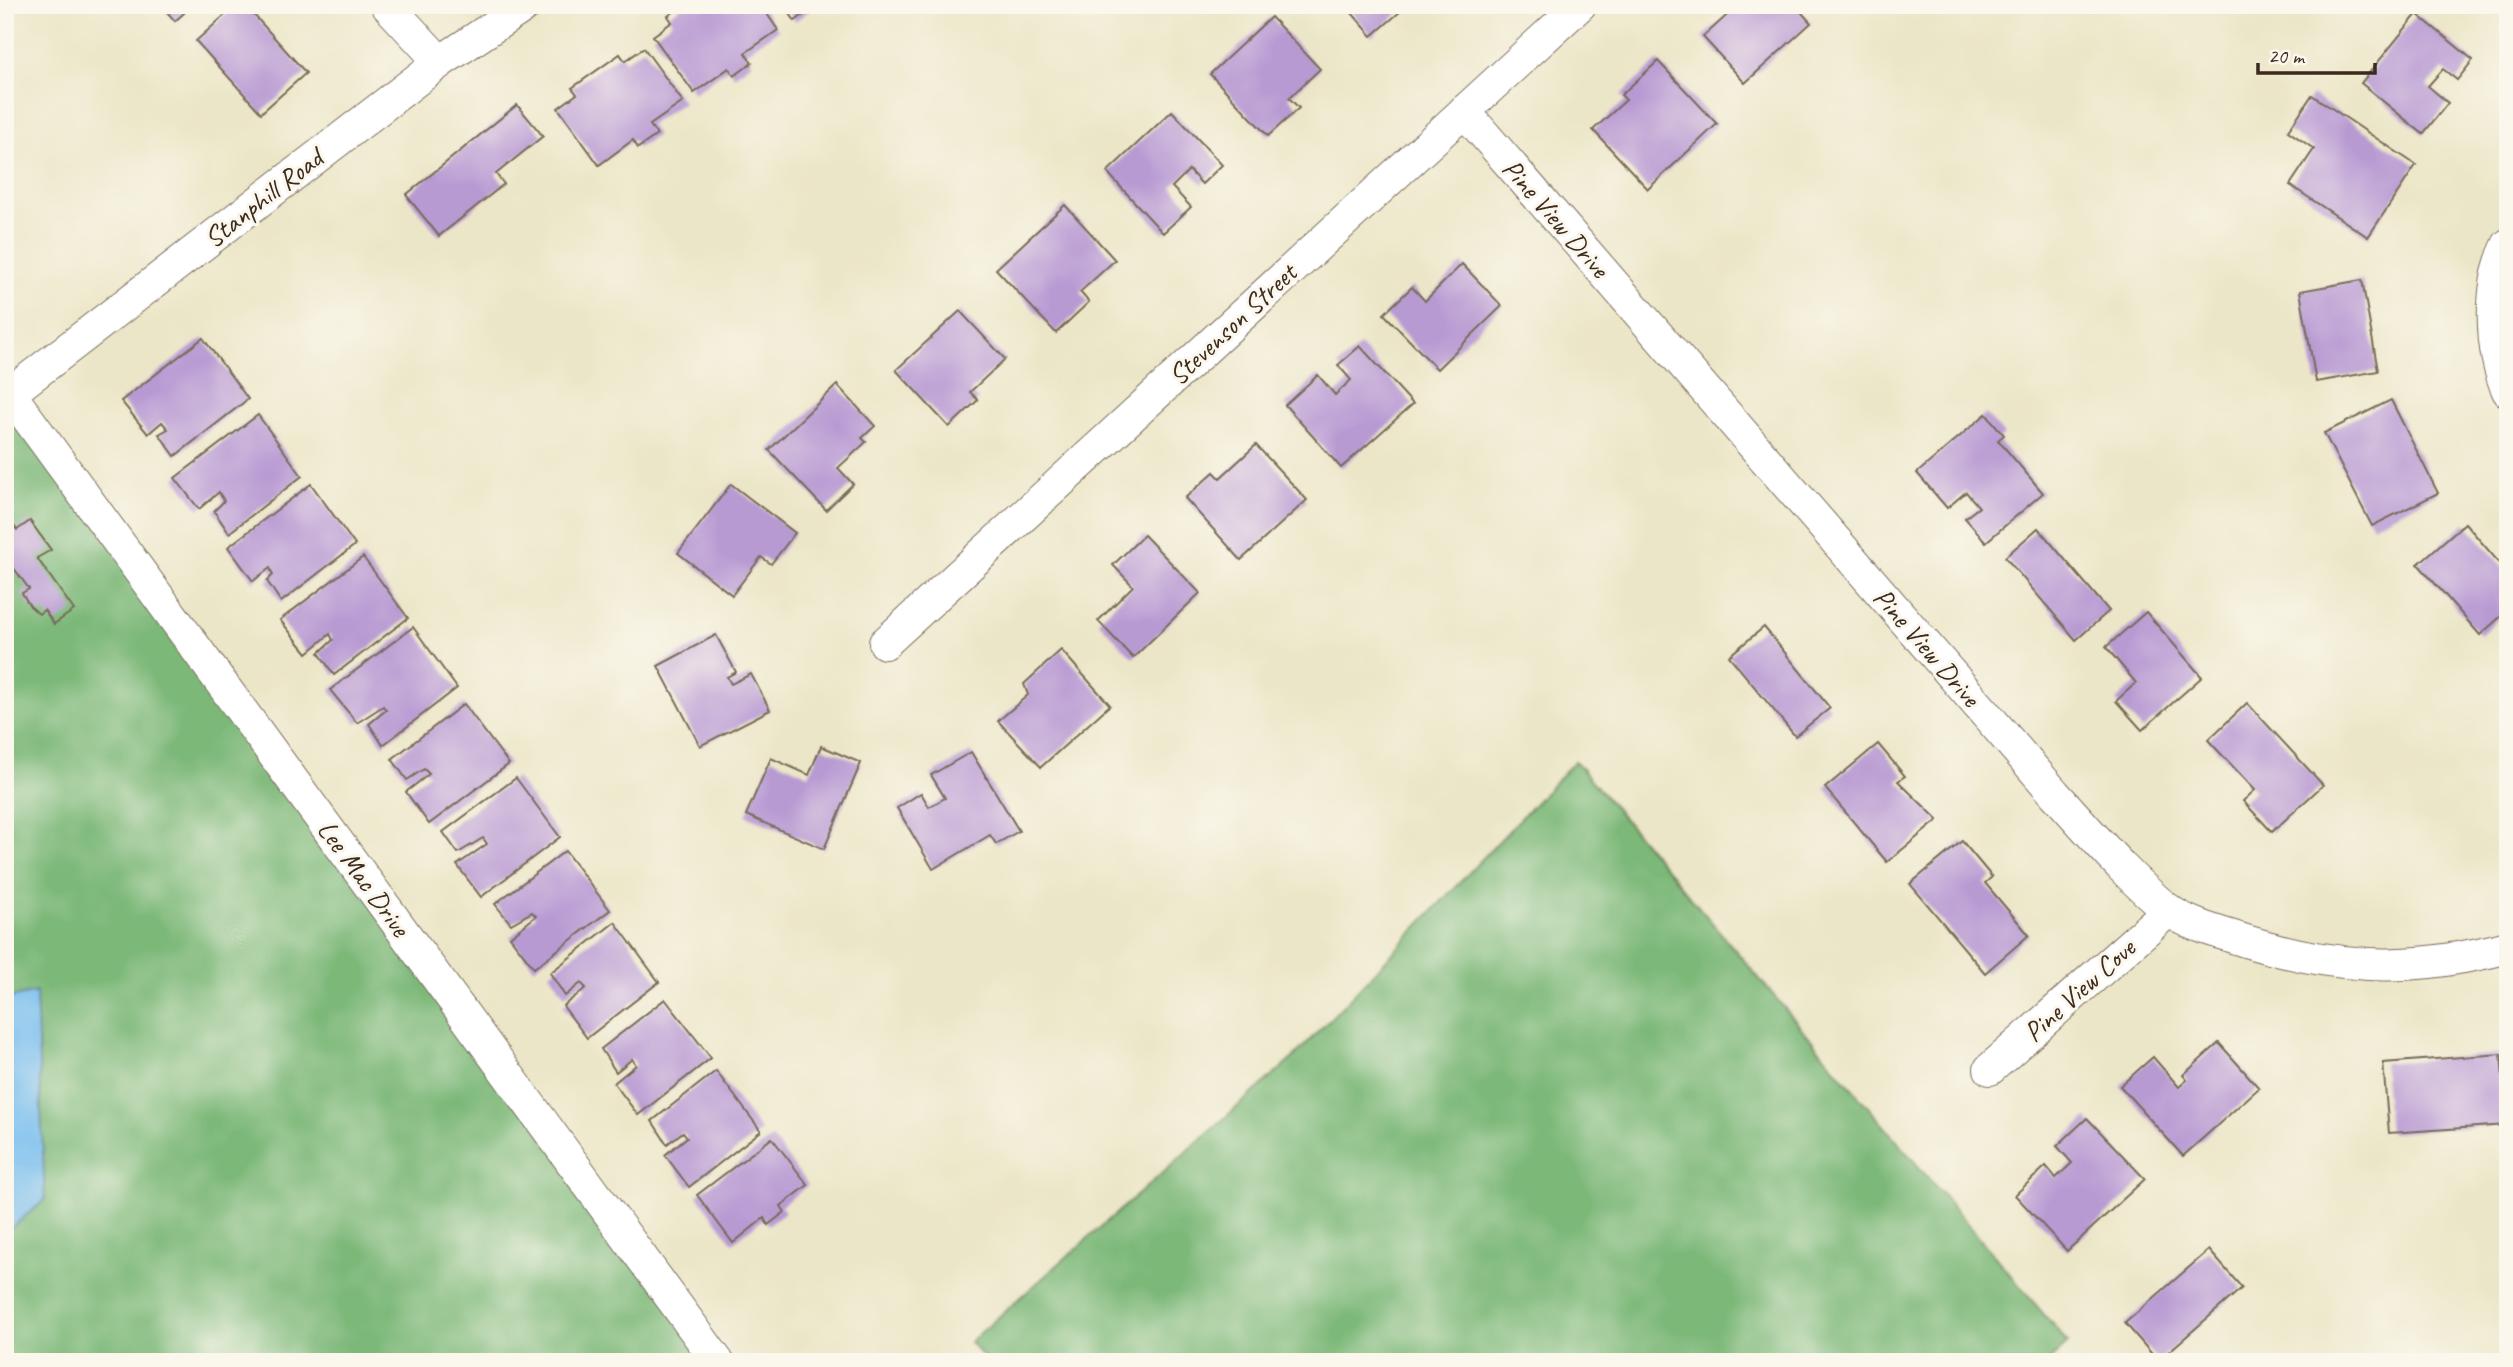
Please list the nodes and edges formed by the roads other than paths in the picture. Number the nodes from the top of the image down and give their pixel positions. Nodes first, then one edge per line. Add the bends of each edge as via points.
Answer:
1 (387, 5) edge
2 (526, 5) edge
3 (1580, 5) edge
4 (440, 62) junction
5 (1464, 111) junction
6 (2508, 246) edge
7 (2508, 391) edge
8 (7, 396) edge
9 (885, 643) dead end
10 (2169, 910) junction
11 (2508, 947) edge
12 (1990, 1069) dead end
13 (718, 1362) edge

1 - 4 street
2 - 4 street, Stanphill Road
3 - 5 street, Stevenson Street
4 - 8 street, Stanphill Road
5 - 9 street, Stevenson Street
5 - 10 street, Pine View Drive via 2055,794
6 - 7 street via 2495,289 2494,330
8 - 13 street, Lee Mac Drive
10 - 11 street, Pine View Drive via 2210,930 2274,951 2342,962 2409,965
10 - 12 street, Pine View Cove

